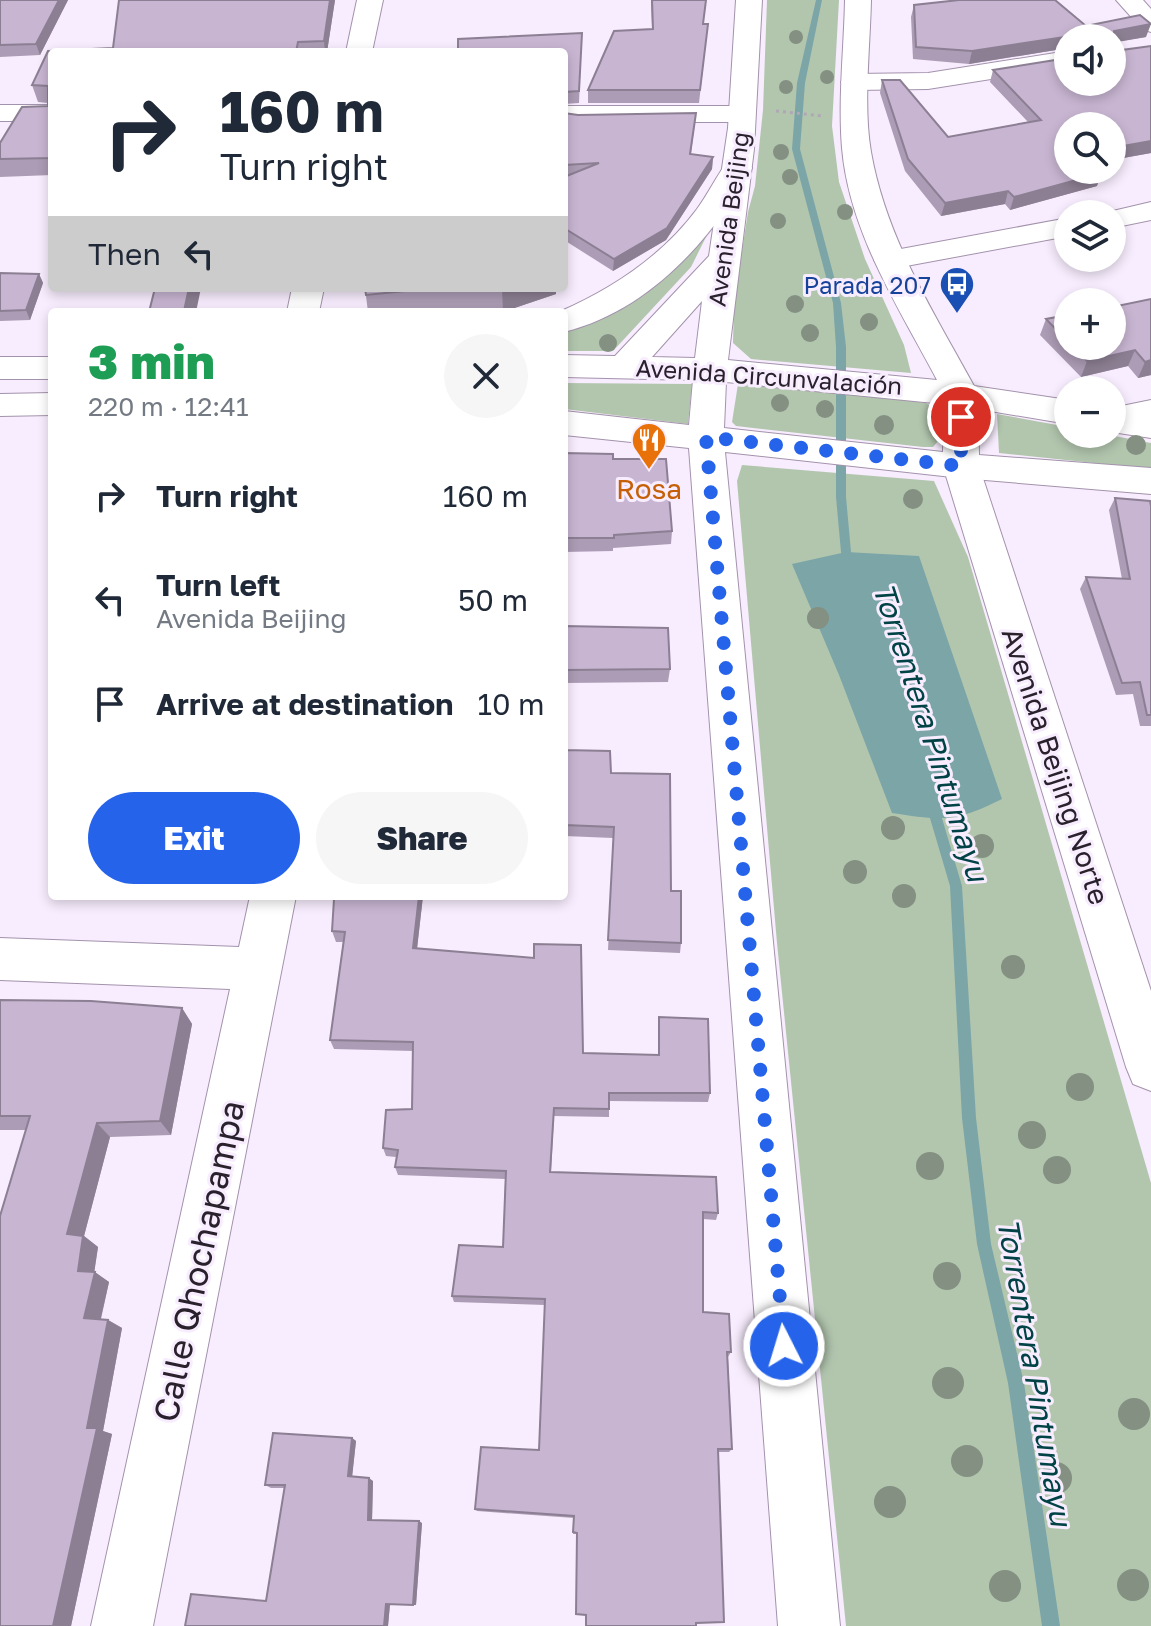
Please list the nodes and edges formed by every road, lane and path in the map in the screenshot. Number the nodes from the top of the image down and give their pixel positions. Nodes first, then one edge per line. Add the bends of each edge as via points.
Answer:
1 (370, 0) edge
2 (749, 0) edge
3 (858, 0) edge
4 (1129, 0) edge
5 (1151, 24) edge
6 (360, 48) edge
7 (1054, 61) edge
8 (855, 82) junction
9 (795, 112) dead end
10 (0, 113) edge
11 (48, 113) edge
12 (568, 114) edge
13 (741, 114) junction
14 (817, 115) dead end
15 (737, 168) junction
16 (1151, 211) edge
17 (1126, 216) edge
18 (1054, 230) edge
19 (890, 260) junction
20 (721, 261) junction
21 (568, 320) edge
22 (568, 366) edge
23 (625, 366) junction
24 (0, 368) edge
25 (48, 368) edge
26 (708, 368) junction
27 (961, 393) junction
28 (48, 404) edge
29 (0, 405) edge
30 (1054, 410) edge
31 (1151, 412) edge
32 (1126, 417) edge
33 (1126, 422) edge
34 (568, 423) edge
35 (1151, 426) edge
36 (706, 437) junction
37 (961, 466) junction
38 (1151, 481) edge
39 (272, 900) edge
40 (0, 959) edge
41 (258, 969) junction
42 (1143, 1016) edge
43 (1151, 1067) edge
44 (122, 1626) edge
45 (809, 1626) edge

1 - 6 main road
2 - 13 main road, Avenida Beijing
3 - 8 main road
4 - 5 main road
7 - 8 main road via 928,81
8 - 19 main road via 856,150 868,206
9 - 14 path
10 - 11 main road
12 - 13 main road
13 - 15 main road, Avenida Beijing
15 - 20 main road, Avenida Beijing
15 - 21 main road via 722,198 674,256 630,289
16 - 17 main road
18 - 19 main road
19 - 27 main road
20 - 23 main road
20 - 26 main road, Avenida Beijing
22 - 23 main road, Avenida Circunvalación
23 - 26 main road, Avenida Circunvalación
24 - 25 main road
26 - 27 main road, Avenida Circunvalación
26 - 36 main road, Avenida Beijing
27 - 30 main road, Avenida Circunvalación
27 - 37 main road
28 - 29 main road
31 - 32 main road
33 - 35 main road
34 - 36 main road
36 - 37 main road
36 - 45 main road, Avenida Beijing
37 - 38 main road
37 - 42 main road, Avenida Beijing Norte
39 - 41 main road, Calle Qhochapampa
40 - 41 main road
41 - 44 main road, Calle Qhochapampa
42 - 43 main road, Avenida Beijing Norte

